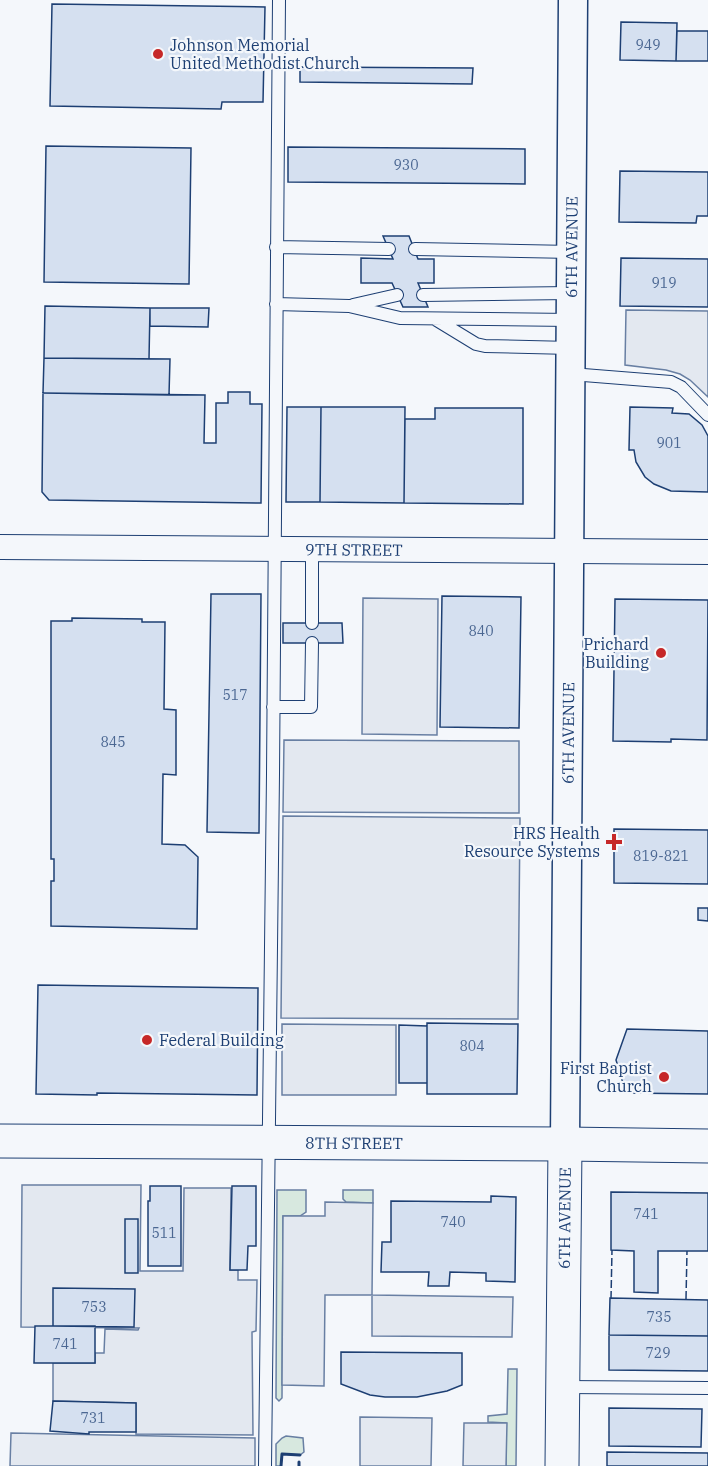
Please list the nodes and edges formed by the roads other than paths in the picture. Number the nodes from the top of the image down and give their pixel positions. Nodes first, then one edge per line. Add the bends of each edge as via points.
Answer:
1 (279, 0) edge
2 (573, 0) edge
3 (276, 247) junction
4 (388, 249) dead end
5 (414, 249) dead end
6 (572, 252) junction
7 (397, 295) dead end
8 (423, 295) dead end
9 (276, 304) junction
10 (349, 306) junction
11 (571, 307) junction
12 (434, 319) junction
13 (571, 361) junction
14 (708, 415) edge
15 (0, 547) edge
16 (273, 549) junction
17 (312, 550) junction
18 (570, 552) junction
19 (708, 552) edge
20 (312, 623) dead end
21 (312, 643) dead end
22 (273, 707) junction
23 (0, 1141) edge
24 (268, 1142) junction
25 (565, 1144) junction
26 (708, 1146) edge
27 (562, 1387) junction
28 (708, 1388) edge
29 (265, 1466) edge
30 (562, 1466) edge

1 - 3 lane
2 - 6 street, 6TH AVENUE
3 - 4 lane
3 - 9 lane
5 - 6 lane
6 - 11 street, 6TH AVENUE
7 - 10 lane
8 - 11 lane
9 - 10 lane
9 - 16 lane
10 - 12 lane via 400,318
11 - 12 lane
11 - 13 street, 6TH AVENUE
12 - 13 lane via 476,344
13 - 14 lane via 671,382
13 - 18 street, 6TH AVENUE
15 - 16 street, 9TH STREET
16 - 17 street, 9TH STREET
16 - 22 lane
17 - 18 street, 9TH STREET
17 - 20 lane
18 - 19 street, 9TH STREET
18 - 25 street, 6TH AVENUE
21 - 22 lane via 312,707
22 - 24 lane
23 - 24 main road, 8TH STREET
24 - 25 main road, 8TH STREET
24 - 29 lane
25 - 26 main road, 8TH STREET
25 - 27 main road, 6TH AVENUE
27 - 28 lane
27 - 30 main road, 6TH AVENUE

